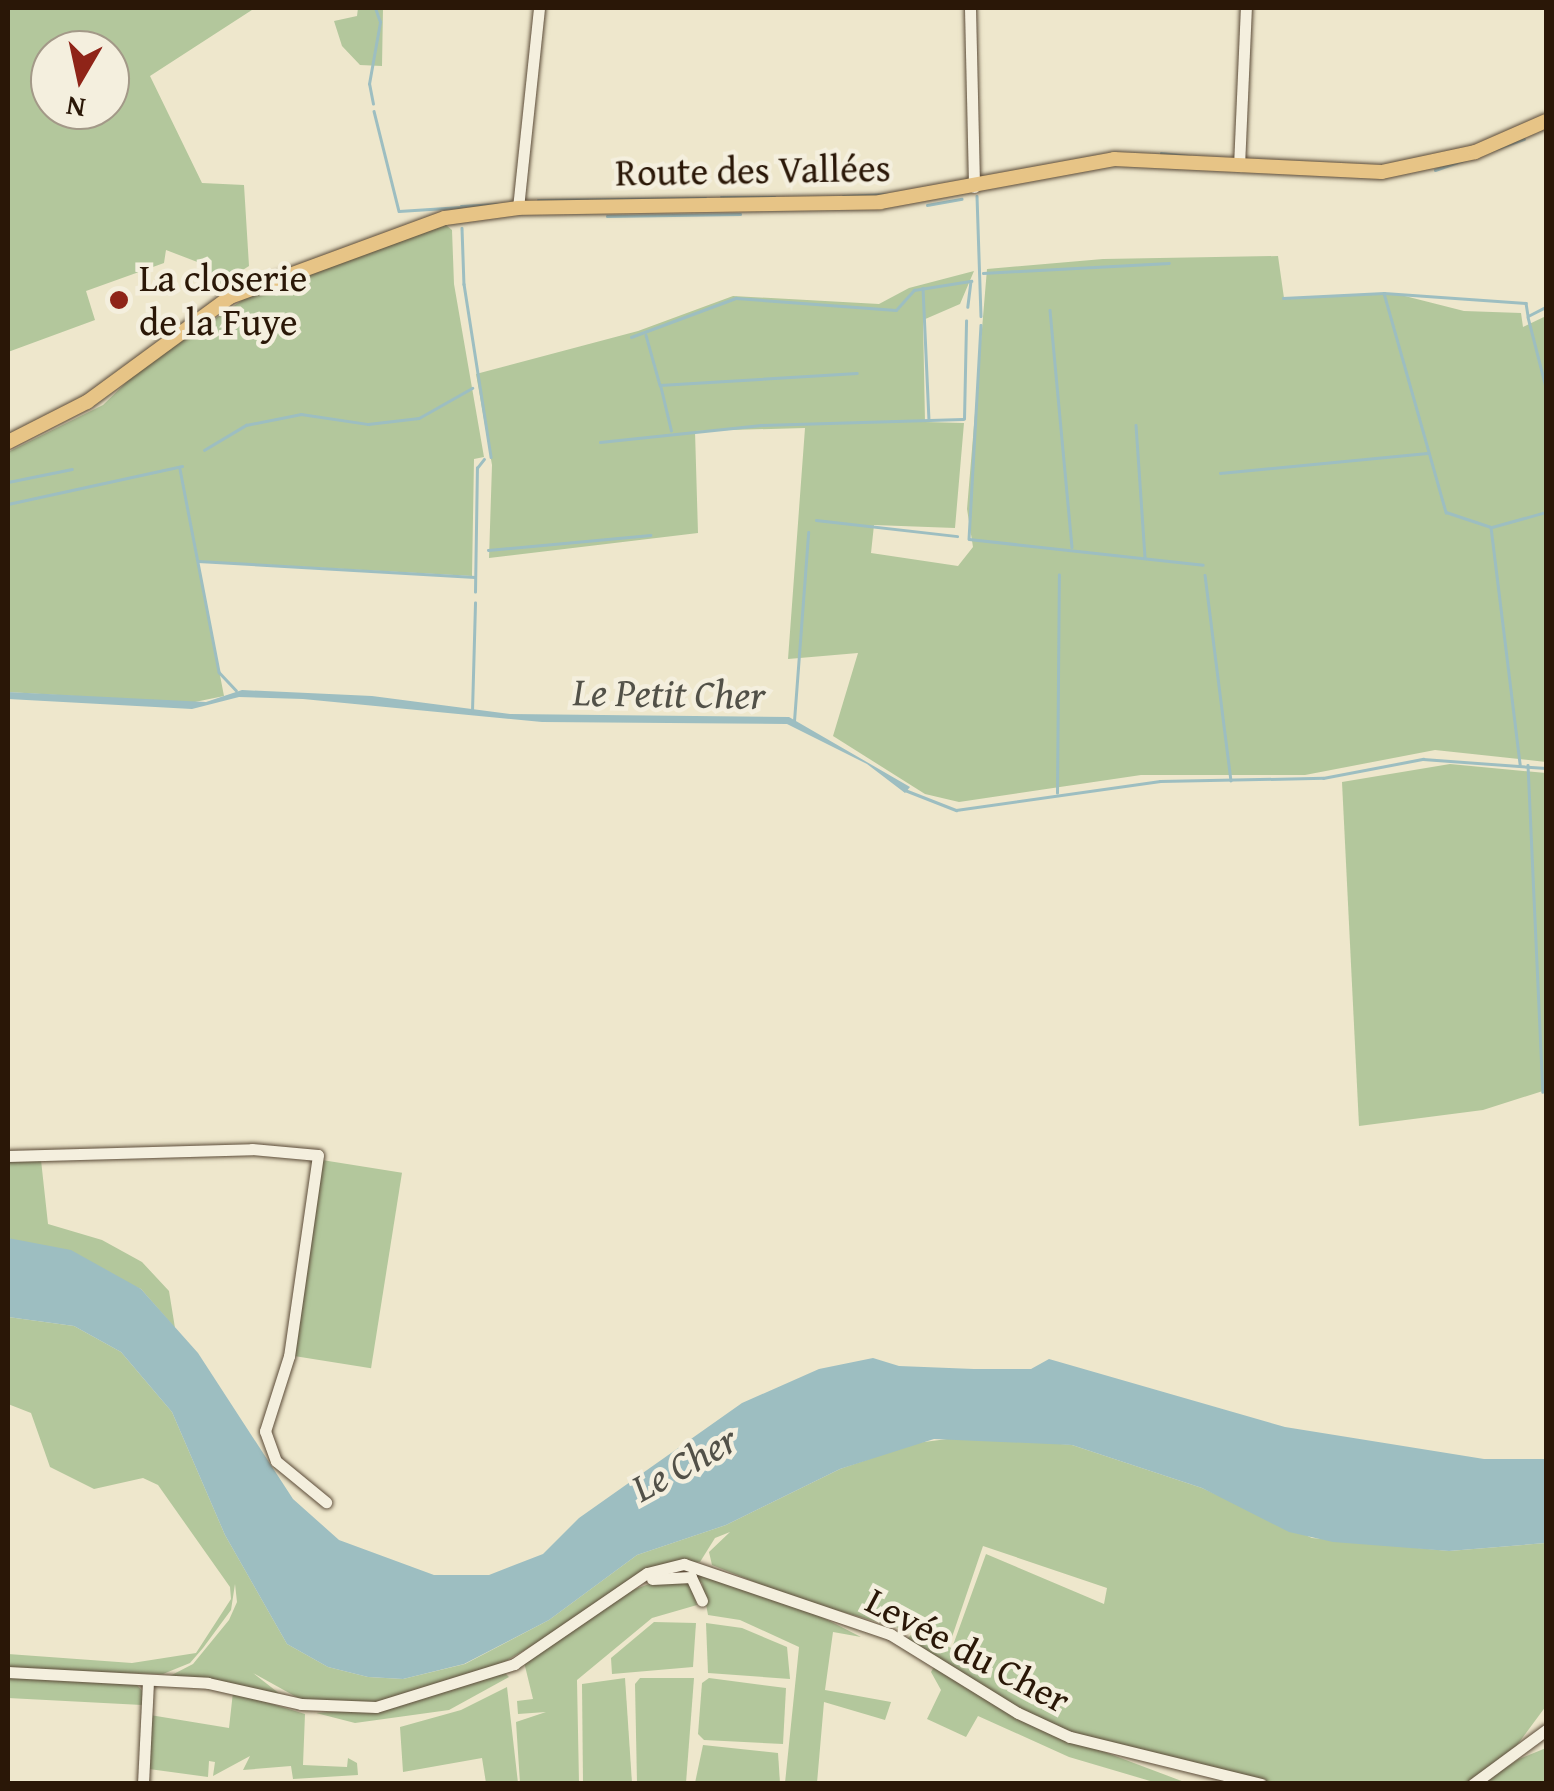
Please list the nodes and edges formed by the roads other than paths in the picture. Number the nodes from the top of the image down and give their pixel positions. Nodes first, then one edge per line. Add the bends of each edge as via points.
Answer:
1 (539, 8) edge
2 (970, 8) edge
3 (1246, 8) edge
4 (1546, 121) edge
5 (1238, 166) junction
6 (974, 187) junction
7 (518, 208) junction
8 (8, 442) edge
9 (8, 1156) edge
10 (326, 1502) dead end
11 (671, 1569) junction
12 (702, 1601) dead end
13 (8, 1672) edge
14 (148, 1682) junction
15 (1546, 1730) edge
16 (144, 1784) edge
17 (1260, 1784) edge
18 (1472, 1784) edge

1 - 7 street
2 - 6 street
3 - 5 street
4 - 5 main road, Route des Vallées via 1475,152 1396,170
5 - 6 main road, Route des Vallées via 1103,160
6 - 7 main road, Route des Vallées via 880,202
7 - 8 main road, Route des Vallées via 417,225 242,291 198,316 87,402
9 - 10 street via 252,1149 318,1155 287,1368 264,1431 276,1460
11 - 12 street via 697,1581
11 - 14 street via 629,1586 514,1664 376,1707 324,1708 208,1684
11 - 17 street, Levée du Cher via 704,1566 868,1624 1070,1737
13 - 14 street
14 - 16 street
15 - 18 street

